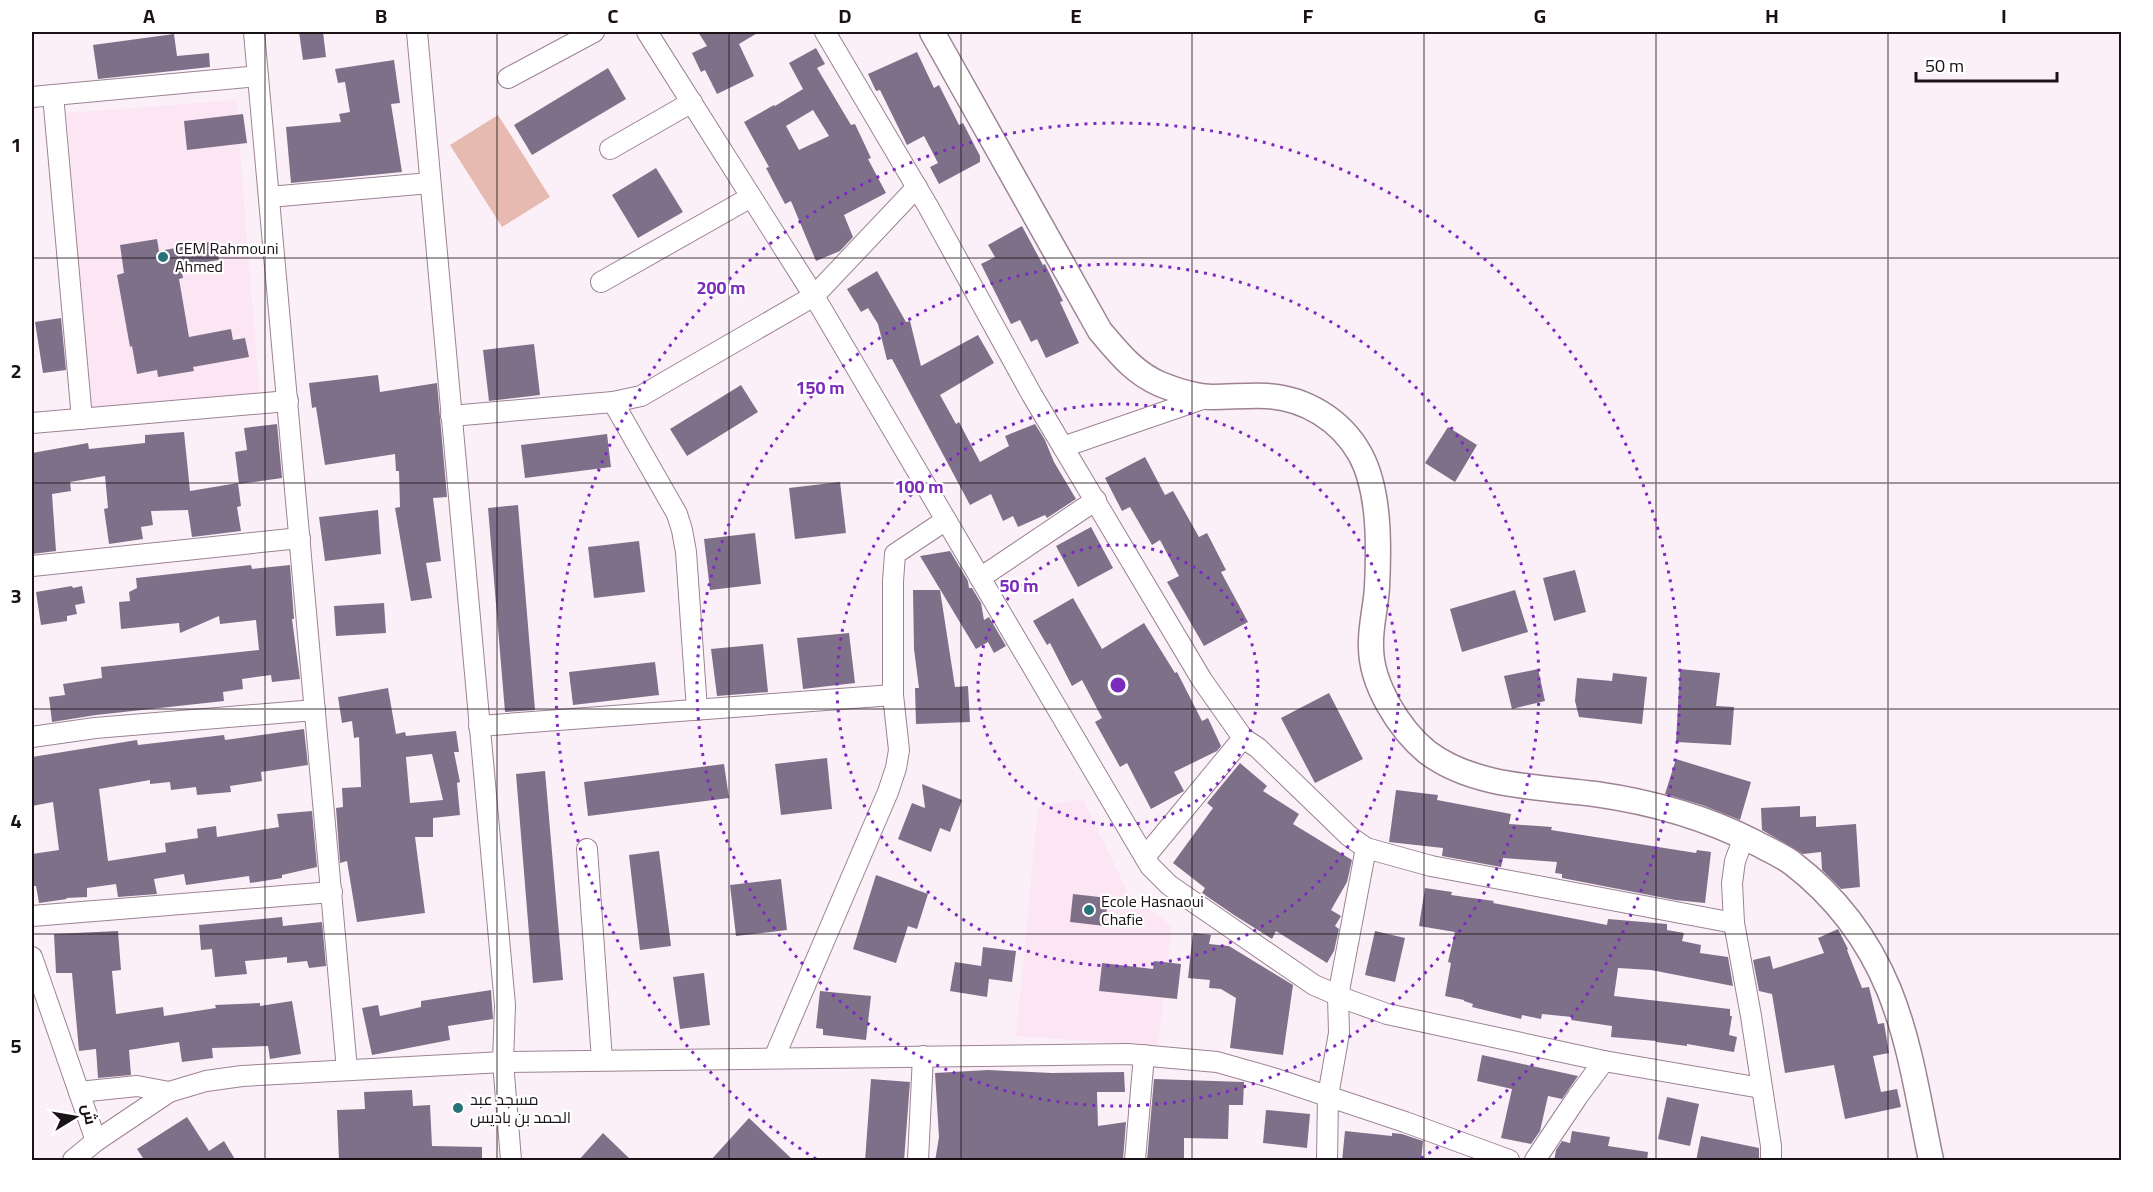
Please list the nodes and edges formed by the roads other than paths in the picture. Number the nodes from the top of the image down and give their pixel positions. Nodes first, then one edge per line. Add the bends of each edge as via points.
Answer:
1 (254, 32) edge
2 (417, 32) edge
3 (594, 32) edge
4 (647, 32) edge
5 (825, 32) edge
6 (932, 32) edge
7 (258, 76) junction
8 (508, 78) dead end
9 (53, 95) junction
10 (32, 97) edge
11 (692, 102) junction
12 (610, 148) dead end
13 (430, 183) junction
14 (916, 187) junction
15 (269, 197) junction
16 (752, 197) junction
17 (601, 282) dead end
18 (814, 296) junction
19 (1208, 397) junction
20 (288, 401) junction
21 (613, 402) junction
22 (452, 416) junction
23 (82, 419) junction
24 (32, 423) edge
25 (1063, 447) junction
26 (1096, 500) junction
27 (946, 520) junction
28 (300, 538) junction
29 (32, 566) edge
30 (980, 578) junction
31 (893, 695) junction
32 (315, 710) junction
33 (697, 710) junction
34 (479, 726) junction
35 (32, 737) edge
36 (1243, 738) junction
37 (1744, 837) junction
38 (1366, 848) junction
39 (587, 849) dead end
40 (1145, 857) junction
41 (332, 891) junction
42 (32, 916) edge
43 (1734, 923) junction
44 (32, 957) edge
45 (1338, 996) junction
46 (1144, 1055) junction
47 (923, 1056) junction
48 (774, 1058) junction
49 (602, 1060) junction
50 (1604, 1061) junction
51 (503, 1062) junction
52 (347, 1070) junction
53 (1761, 1089) junction
54 (79, 1092) junction
55 (169, 1092) junction
56 (1328, 1096) junction
57 (96, 1141) junction
58 (73, 1161) edge
59 (511, 1161) edge
60 (918, 1161) edge
61 (1135, 1161) edge
62 (1327, 1161) edge
63 (1509, 1161) edge
64 (1535, 1161) edge
65 (1771, 1161) edge
66 (1931, 1161) edge

1 - 7 street
2 - 13 street
3 - 8 street
4 - 11 street
5 - 14 street
6 - 19 street via 1100,331 1132,368 1161,385
7 - 9 street
7 - 15 street
9 - 10 street
9 - 23 street
11 - 12 street
11 - 16 street
13 - 15 street
13 - 22 street
14 - 18 street
14 - 25 street
15 - 20 street
16 - 17 street
16 - 18 street
18 - 21 street via 640,396
18 - 27 street
19 - 25 street
19 - 37 street via 1269,395 1310,405 1342,429 1361,455 1372,487 1378,533 1371,648 1376,681 1393,714 1424,749 1452,769 1499,782 1672,809
20 - 23 street
20 - 28 street
21 - 22 street
21 - 33 street via 677,514 682,530
22 - 34 street
23 - 24 street
25 - 26 street
26 - 30 street
26 - 36 street via 1202,680
27 - 30 street
27 - 31 street via 895,554
28 - 29 street
28 - 32 street
30 - 40 street
31 - 33 street
31 - 48 street via 899,750 896,768
32 - 35 street
32 - 41 street
33 - 34 street
34 - 51 street via 505,1005
36 - 38 street
36 - 40 street
37 - 43 street via 1732,883
37 - 66 street via 1789,861 1839,905 1872,952 1890,992 1911,1064
38 - 43 street via 1431,866
38 - 45 street
39 - 49 street
40 - 45 street via 1169,885 1314,985
41 - 42 street
41 - 52 street
43 - 53 street
44 - 54 street
45 - 50 street via 1387,1014
45 - 56 street via 1339,1033
46 - 47 street
46 - 56 street via 1217,1062
46 - 61 street
47 - 48 street
47 - 60 street
48 - 49 street
49 - 51 street
50 - 53 street
50 - 64 street
51 - 52 street
51 - 59 street
52 - 55 street via 242,1076
53 - 65 street
54 - 55 street via 137,1086
54 - 57 street
55 - 57 street
56 - 62 street
56 - 63 street
57 - 58 street

